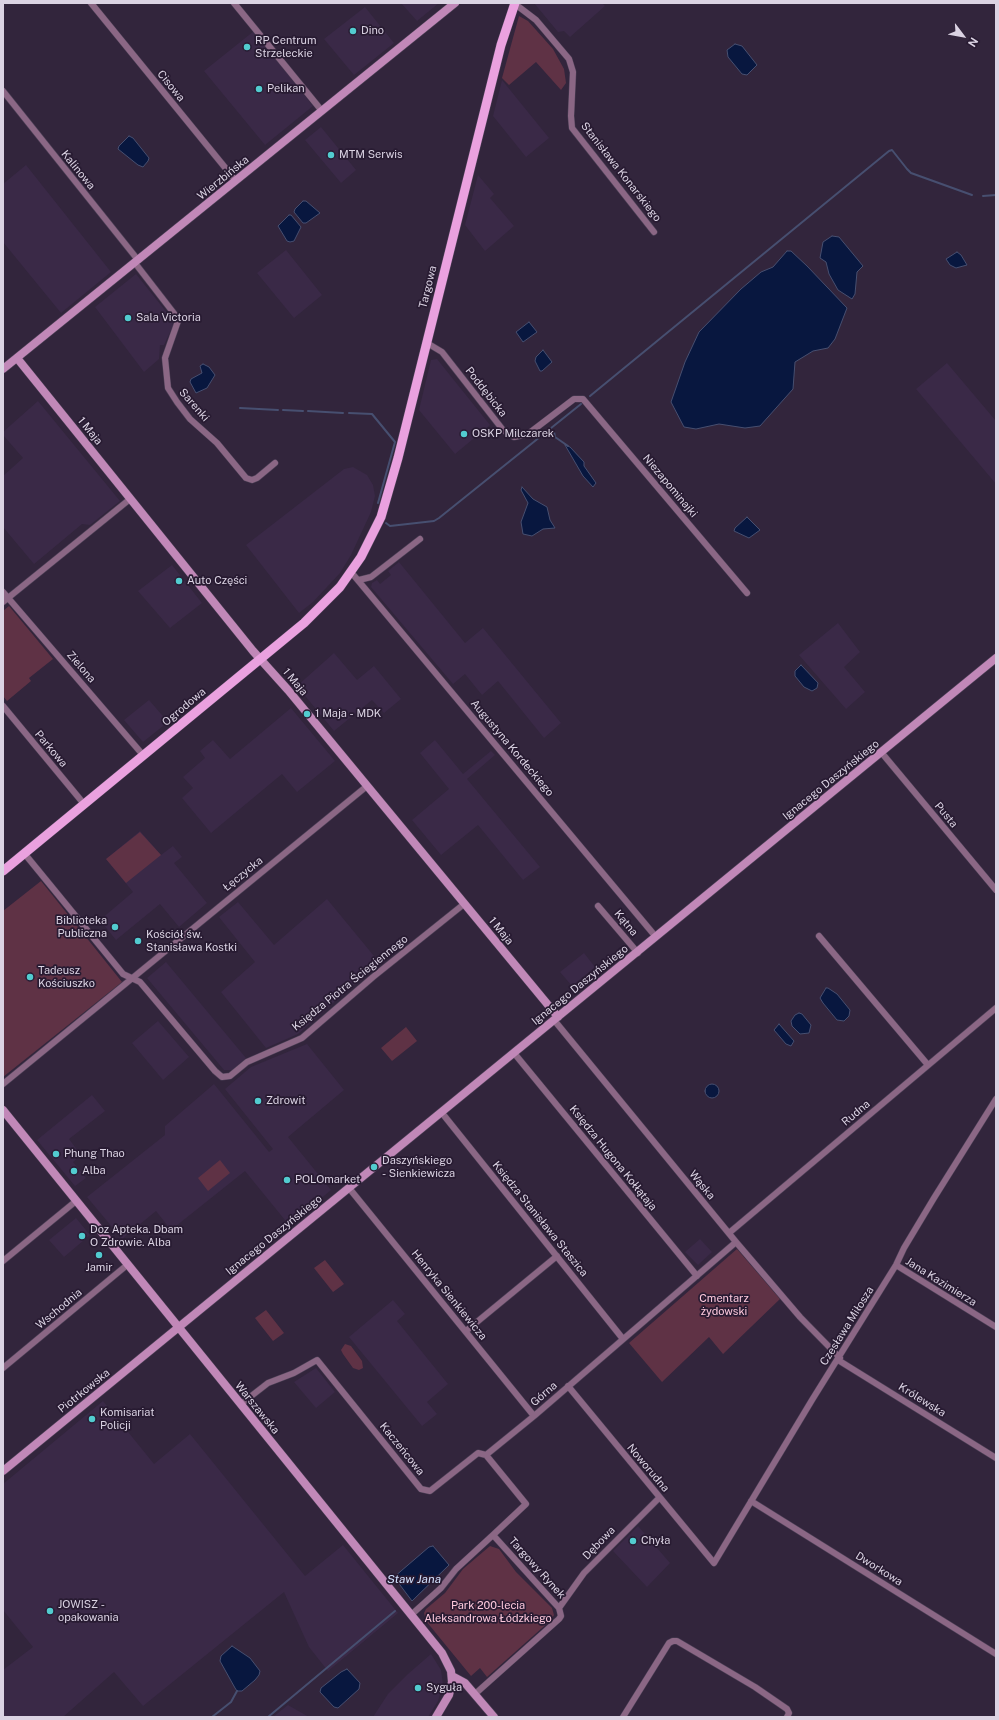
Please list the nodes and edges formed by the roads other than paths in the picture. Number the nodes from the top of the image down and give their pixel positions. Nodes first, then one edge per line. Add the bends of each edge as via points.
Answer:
1 (91, 3) edge
2 (234, 3) edge
3 (455, 3) edge
4 (515, 3) edge
5 (3, 91) edge
6 (322, 111) junction
7 (236, 181) junction
8 (654, 232) dead end
9 (136, 262) junction
10 (427, 343) junction
11 (17, 358) junction
12 (3, 369) edge
13 (574, 399) joint
14 (275, 463) dead end
15 (130, 498) junction
16 (420, 539) dead end
17 (351, 572) junction
18 (359, 580) junction
19 (3, 592) edge
20 (747, 593) dead end
21 (5, 600) edge
22 (996, 658) edge
23 (260, 659) junction
24 (3, 706) edge
25 (881, 752) junction
26 (143, 755) junction
27 (367, 786) junction
28 (84, 804) junction
29 (24, 853) junction
30 (3, 871) edge
31 (996, 890) edge
32 (464, 904) junction
33 (598, 906) dead end
34 (820, 936) dead end
35 (656, 937) junction
36 (638, 953) junction
37 (132, 978) junction
38 (996, 1008) edge
39 (556, 1019) junction
40 (514, 1053) junction
41 (928, 1065) junction
42 (3, 1084) edge
43 (996, 1099) edge
44 (3, 1110) edge
45 (442, 1113) junction
46 (349, 1188) junction
47 (76, 1201) junction
48 (728, 1233) junction
49 (736, 1242) junction
50 (557, 1256) junction
51 (3, 1261) edge
52 (127, 1265) junction
53 (896, 1265) junction
54 (697, 1276) junction
55 (996, 1327) edge
56 (178, 1328) junction
57 (466, 1331) junction
58 (623, 1338) junction
59 (839, 1359) junction
60 (3, 1368) edge
61 (568, 1386) junction
62 (241, 1404) junction
63 (534, 1416) junction
64 (486, 1455) junction
65 (996, 1458) edge
66 (3, 1471) edge
67 (659, 1498) junction
68 (751, 1501) junction
69 (493, 1534) junction
70 (714, 1563) joint
71 (559, 1608) junction
72 (411, 1615) junction
73 (996, 1654) edge
74 (452, 1676) junction
75 (475, 1694) junction
76 (436, 1717) edge
77 (494, 1717) edge
78 (623, 1717) edge
79 (787, 1717) edge

1 - 7 street, Cisowa
2 - 6 street
3 - 6 street, Wierzbińska
4 - 8 street, Stanisława Konarskiego via 536,20 569,60 574,72 572,128
4 - 10 main road, Targowa via 501,45
5 - 9 street, Kalinowa
6 - 7 street, Wierzbińska
7 - 9 street, Wierzbińska
9 - 11 street, Wierzbińska
9 - 14 street, Sarenki via 178,321 166,350 165,365 168,388 176,402 190,419 217,443 246,478 257,478
10 - 13 street, Poddębicka via 442,352 503,430 514,437 528,434
10 - 17 main road, Targowa via 387,498 372,537
11 - 12 street, Wierzbińska
11 - 15 street, 1 Maja
13 - 20 street, Niezapominajki via 583,399 589,405
15 - 21 street
15 - 23 street, 1 Maja
16 - 18 street via 371,577
17 - 18 street, Augustyna Kordeckiego
17 - 23 main road, Ogrodowa via 323,605
18 - 35 street, Augustyna Kordeckiego
19 - 21 street, Zielona
21 - 26 street, Zielona
22 - 25 street, Ignacego Daszyńskiego
23 - 26 main road, Ogrodowa
23 - 27 street, 1 Maja
24 - 28 street, Parkowa
25 - 31 street, Pusta
25 - 35 street, Ignacego Daszyńskiego
26 - 28 main road, Ogrodowa
27 - 32 street, 1 Maja
27 - 37 street, Łęczycka
28 - 29 main road, Ogrodowa
29 - 30 main road, Ogrodowa
29 - 37 street via 113,963 123,974
32 - 37 street, Księdza Piotra Ściegiennego via 302,1038 247,1062 230,1076 222,1077 215,1071 140,982
32 - 39 street, 1 Maja
33 - 36 street, Kątna
34 - 41 street
35 - 36 street, Ignacego Daszyńskiego
36 - 39 street, Ignacego Daszyńskiego
37 - 42 street, Łęczycka
38 - 41 street, Rudna
39 - 40 street, Ignacego Daszyńskiego
39 - 48 street, Wąska
40 - 45 street, Ignacego Daszyńskiego
40 - 54 street, Księdza Hugona Kołłątaja
41 - 48 street, Rudna
43 - 53 street, Czesława Miłosza via 926,1210
44 - 47 street, Warszawska
45 - 46 street, Ignacego Daszyńskiego
45 - 50 street, Księdza Stanisława Staszica
46 - 56 street, Ignacego Daszyńskiego
46 - 57 street, Henryka Sienkiewicza
47 - 51 street
47 - 52 street, Warszawska
48 - 49 street, Wąska
49 - 54 street
49 - 59 street, Wąska
50 - 57 street
50 - 58 street, Księdza Stanisława Staszica
52 - 56 street, Warszawska
52 - 60 street, Wschodnia
53 - 55 street, Jana Kazimierza
53 - 59 street, Czesława Miłosza
54 - 58 street, Górna
56 - 62 street, Warszawska
56 - 66 street, Piotrkowska
57 - 63 street, Henryka Sienkiewicza
58 - 61 street, Górna
59 - 65 street, Królewska
59 - 68 street, Czesława Miłosza
61 - 63 street, Górna
61 - 67 street, Noworudna
62 - 64 street, Kaczeńcowa via 268,1383 317,1360 420,1489 430,1491 478,1453
62 - 72 street, Warszawska
63 - 64 street, Górna
64 - 69 street via 526,1504
67 - 70 street, Noworudna
67 - 71 street, Dębowa via 584,1573
68 - 70 street, Czesława Miłosza
68 - 73 street, Dworkowa
69 - 71 street, Targowy Rynek
69 - 72 street, Targowy Rynek
71 - 75 street, Targowy Rynek via 559,1619
72 - 74 street, Warszawska via 442,1653
74 - 75 street via 465,1683
74 - 76 street via 451,1688
75 - 77 street
78 - 79 street via 669,1643 673,1641 755,1687 787,1709

